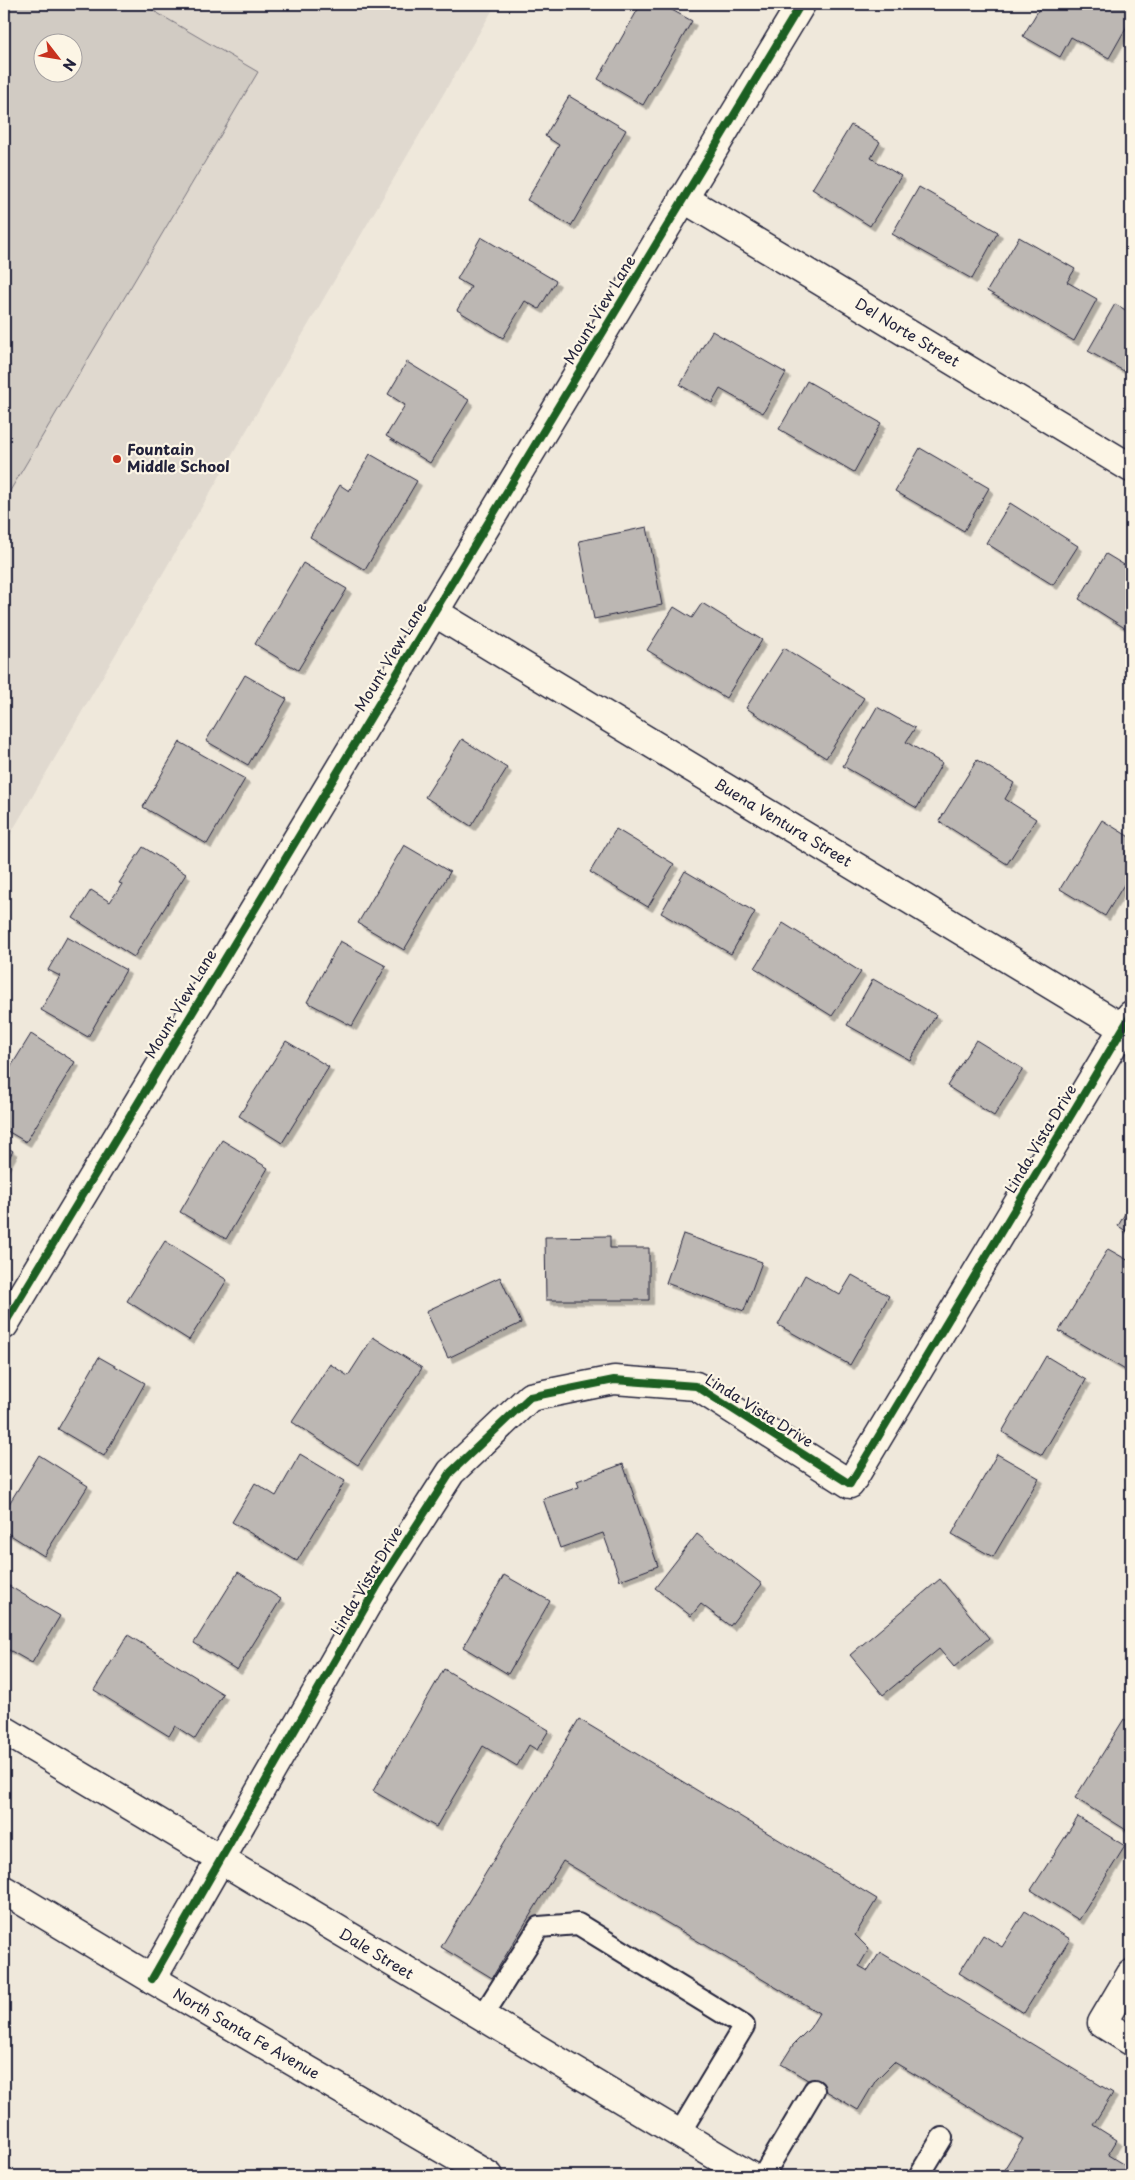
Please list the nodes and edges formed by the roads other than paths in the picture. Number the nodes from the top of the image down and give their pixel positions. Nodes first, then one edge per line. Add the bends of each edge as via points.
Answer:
1 (801, 4) edge
2 (683, 198) junction
3 (1131, 468) edge
4 (434, 612) junction
5 (1129, 1026) edge
6 (4, 1325) edge
7 (4, 1730) edge
8 (221, 1861) junction
9 (4, 1890) edge
10 (1131, 1974) edge
11 (152, 1980) junction
12 (482, 2017) junction
13 (1131, 2041) edge
14 (814, 2090) dead end
15 (678, 2134) junction
16 (942, 2138) dead end
17 (489, 2176) edge
18 (750, 2176) edge
19 (763, 2176) edge
20 (919, 2176) edge

1 - 2 street, Mount View Lane
2 - 3 street, Del Norte Street
2 - 4 street, Mount View Lane
4 - 5 street, Buena Ventura Street
4 - 6 street, Mount View Lane
5 - 8 street, Linda Vista Drive via 850,1484 696,1386 614,1380 530,1398 451,1472 378,1585
7 - 8 street, Dale Street
8 - 11 street, Linda Vista Drive
8 - 12 street, Dale Street
9 - 11 street, North Santa Fe Avenue
10 - 13 street via 1102,2023
11 - 17 street, North Santa Fe Avenue
12 - 15 street, Dale Street
12 - 15 lane via 539,1927 578,1924 744,2026
14 - 19 lane
15 - 18 street, Dale Street
16 - 20 lane

